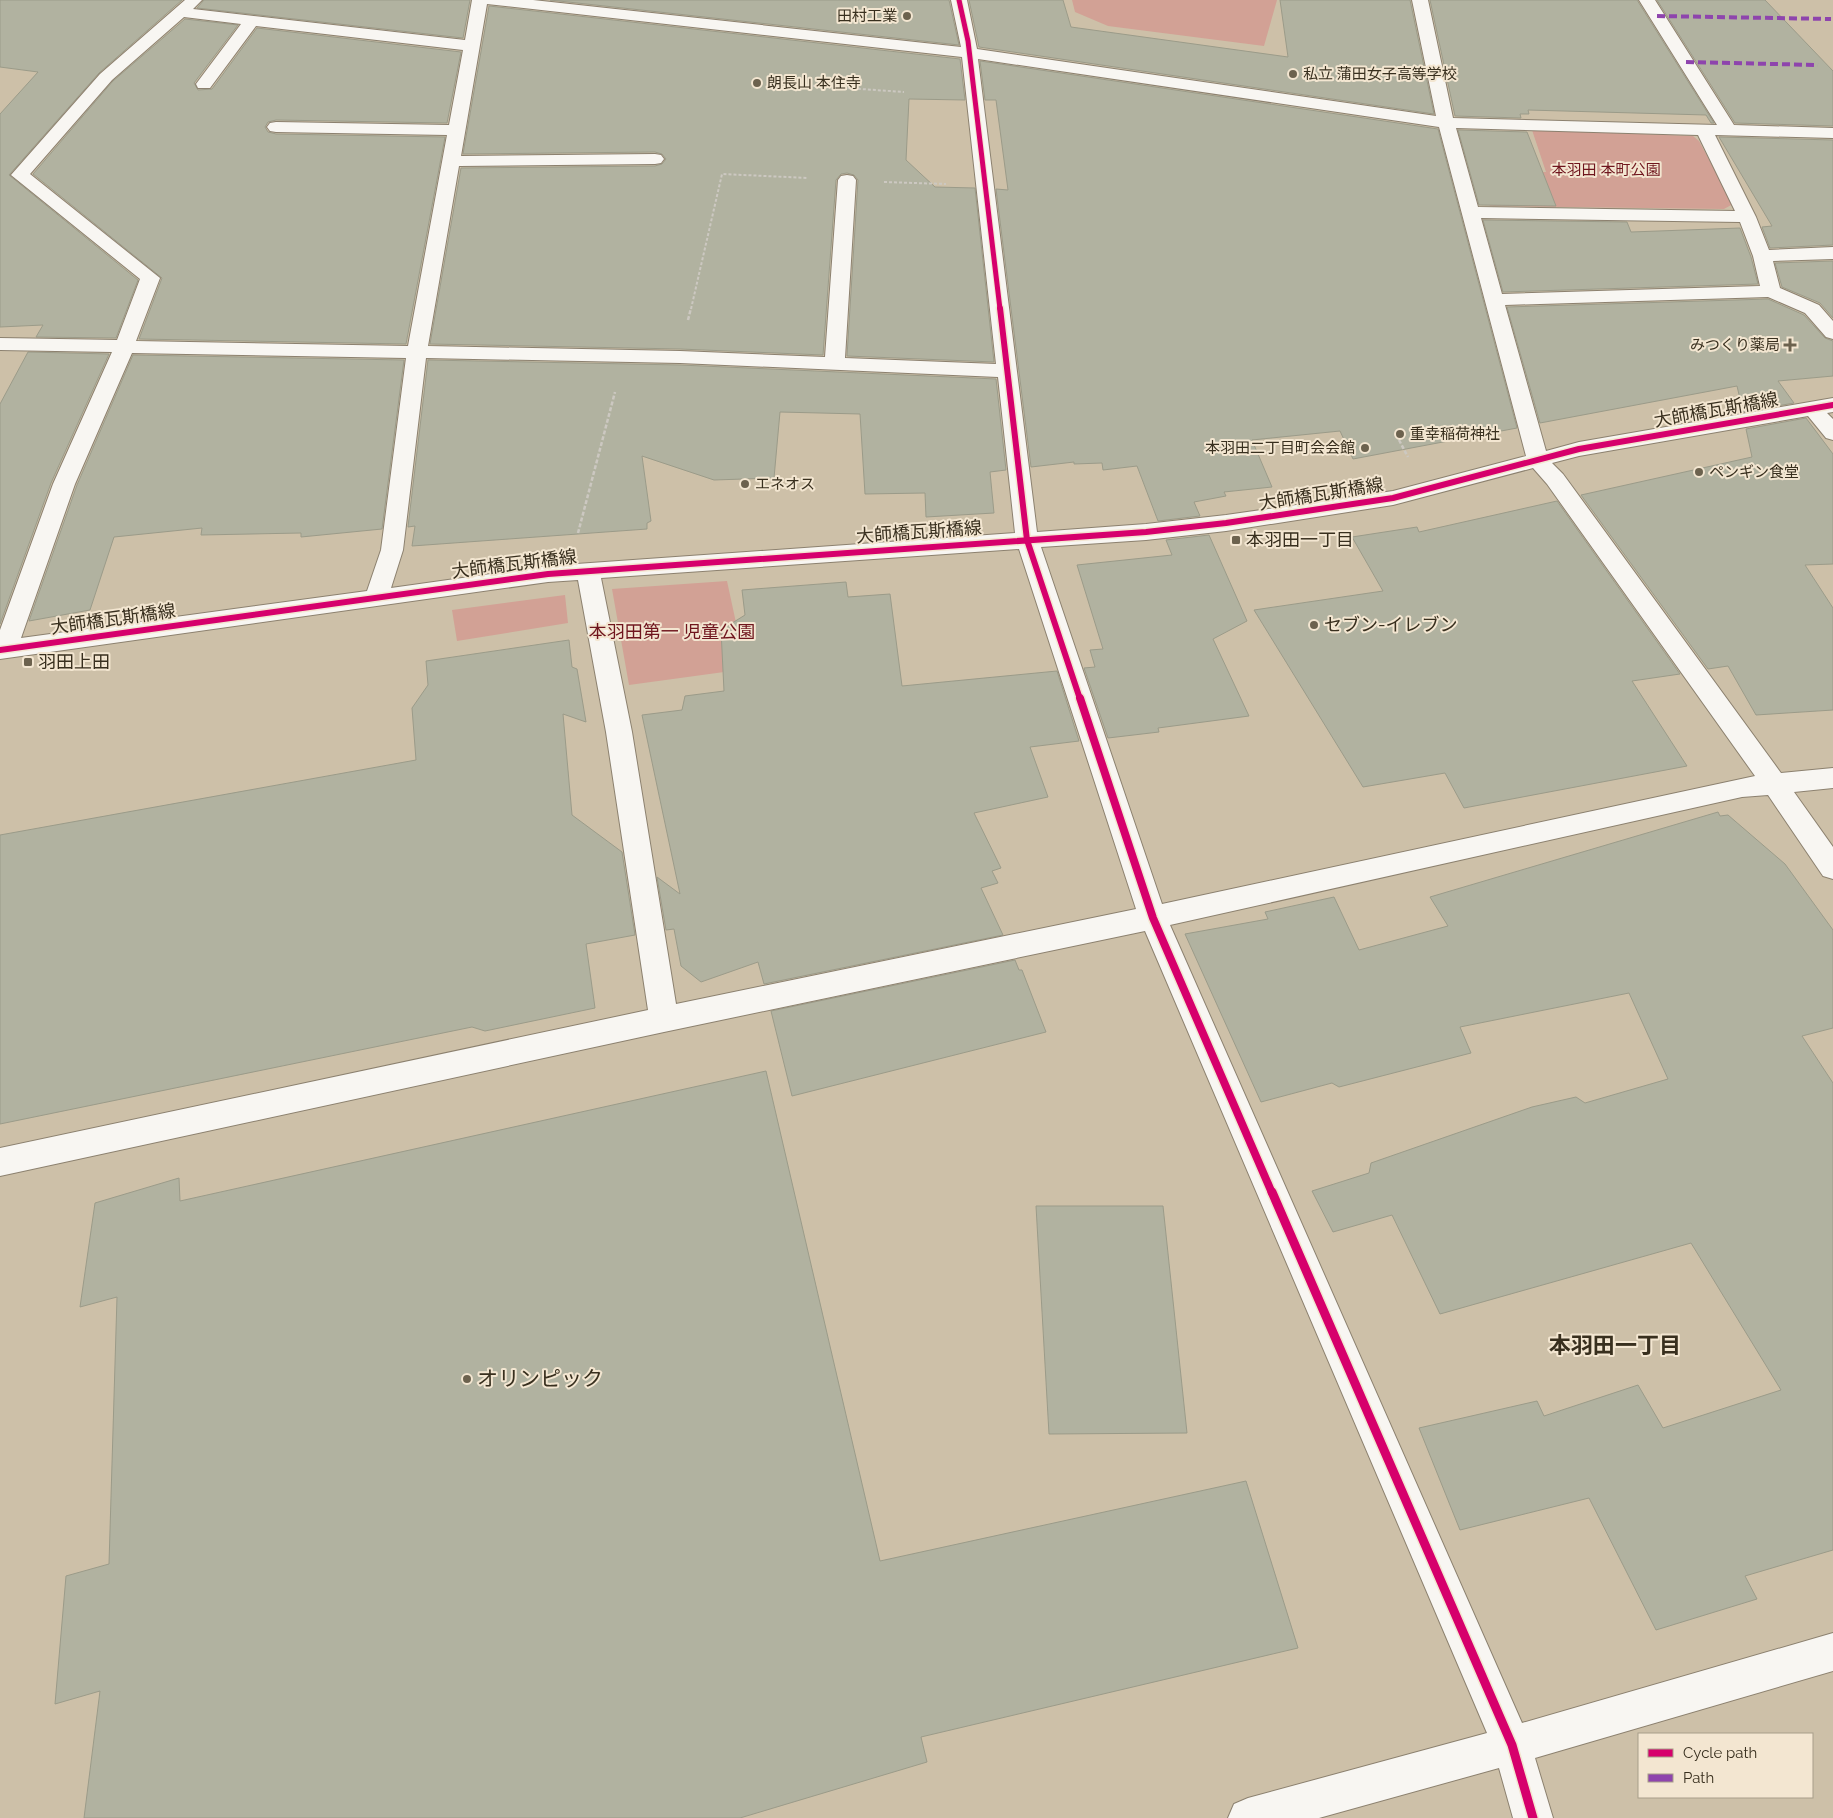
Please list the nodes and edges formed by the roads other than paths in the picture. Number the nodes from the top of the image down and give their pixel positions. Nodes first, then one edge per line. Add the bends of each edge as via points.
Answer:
1 (194, 0) edge
2 (480, 0) edge
3 (489, 0) edge
4 (959, 0) edge
5 (1420, 0) edge
6 (1647, 0) edge
7 (180, 12) junction
8 (252, 20) junction
9 (472, 46) junction
10 (969, 53) junction
11 (204, 84) dead end
12 (1446, 123) junction
13 (276, 127) dead end
14 (458, 130) junction
15 (1704, 130) junction
16 (1729, 131) junction
17 (1833, 133) edge
18 (655, 159) dead end
19 (452, 161) junction
20 (0, 174) edge
21 (20, 175) junction
22 (847, 180) road end
23 (1471, 212) junction
24 (1747, 217) junction
25 (1833, 253) edge
26 (1762, 256) junction
27 (1771, 291) junction
28 (1495, 300) junction
29 (1833, 333) edge
30 (0, 344) edge
31 (124, 347) junction
32 (417, 351) junction
33 (835, 364) junction
34 (1006, 371) junction
35 (1823, 407) edge
36 (1833, 432) edge
37 (1538, 461) junction
38 (1027, 540) junction
39 (588, 570) junction
40 (377, 596) junction
41 (2, 650) edge
42 (1833, 778) edge
43 (1774, 783) junction
44 (1833, 868) edge
45 (1153, 918) junction
46 (664, 1019) junction
47 (0, 1162) edge
48 (1833, 1652) edge
49 (1512, 1745) junction
50 (1248, 1818) edge
51 (1533, 1818) edge

1 - 7 street
2 - 9 street
3 - 10 street
4 - 10 street
5 - 12 street
6 - 16 street
7 - 8 street
7 - 21 street via 106,77
8 - 9 street
8 - 11 street
9 - 14 street
10 - 12 street
10 - 34 street
12 - 15 street
12 - 23 street
13 - 14 street
14 - 19 street
15 - 16 street
15 - 24 street
16 - 17 street
18 - 19 street
19 - 32 street
20 - 21 street
21 - 31 street via 150,278
22 - 33 street
23 - 24 street
23 - 28 street
24 - 26 street
25 - 26 street
26 - 27 street
27 - 28 street
27 - 29 street via 1812,309
28 - 37 street
30 - 31 street
31 - 32 street
31 - 41 street via 64,484
32 - 33 street
32 - 40 street via 392,550
33 - 34 street
34 - 38 street
35 - 36 street
35 - 37 street, 大師橋瓦斯橋線 via 1579,449
37 - 38 street, 大師橋瓦斯橋線 via 1393,498 1218,524
37 - 43 street via 1555,479
38 - 39 street, 大師橋瓦斯橋線
38 - 45 street
39 - 40 street, 大師橋瓦斯橋線
39 - 46 street via 619,732
40 - 41 street, 大師橋瓦斯橋線
42 - 43 street
43 - 44 street
43 - 45 street via 1714,793
45 - 46 street
45 - 49 street
46 - 47 street
48 - 49 street
49 - 50 street
49 - 51 street

